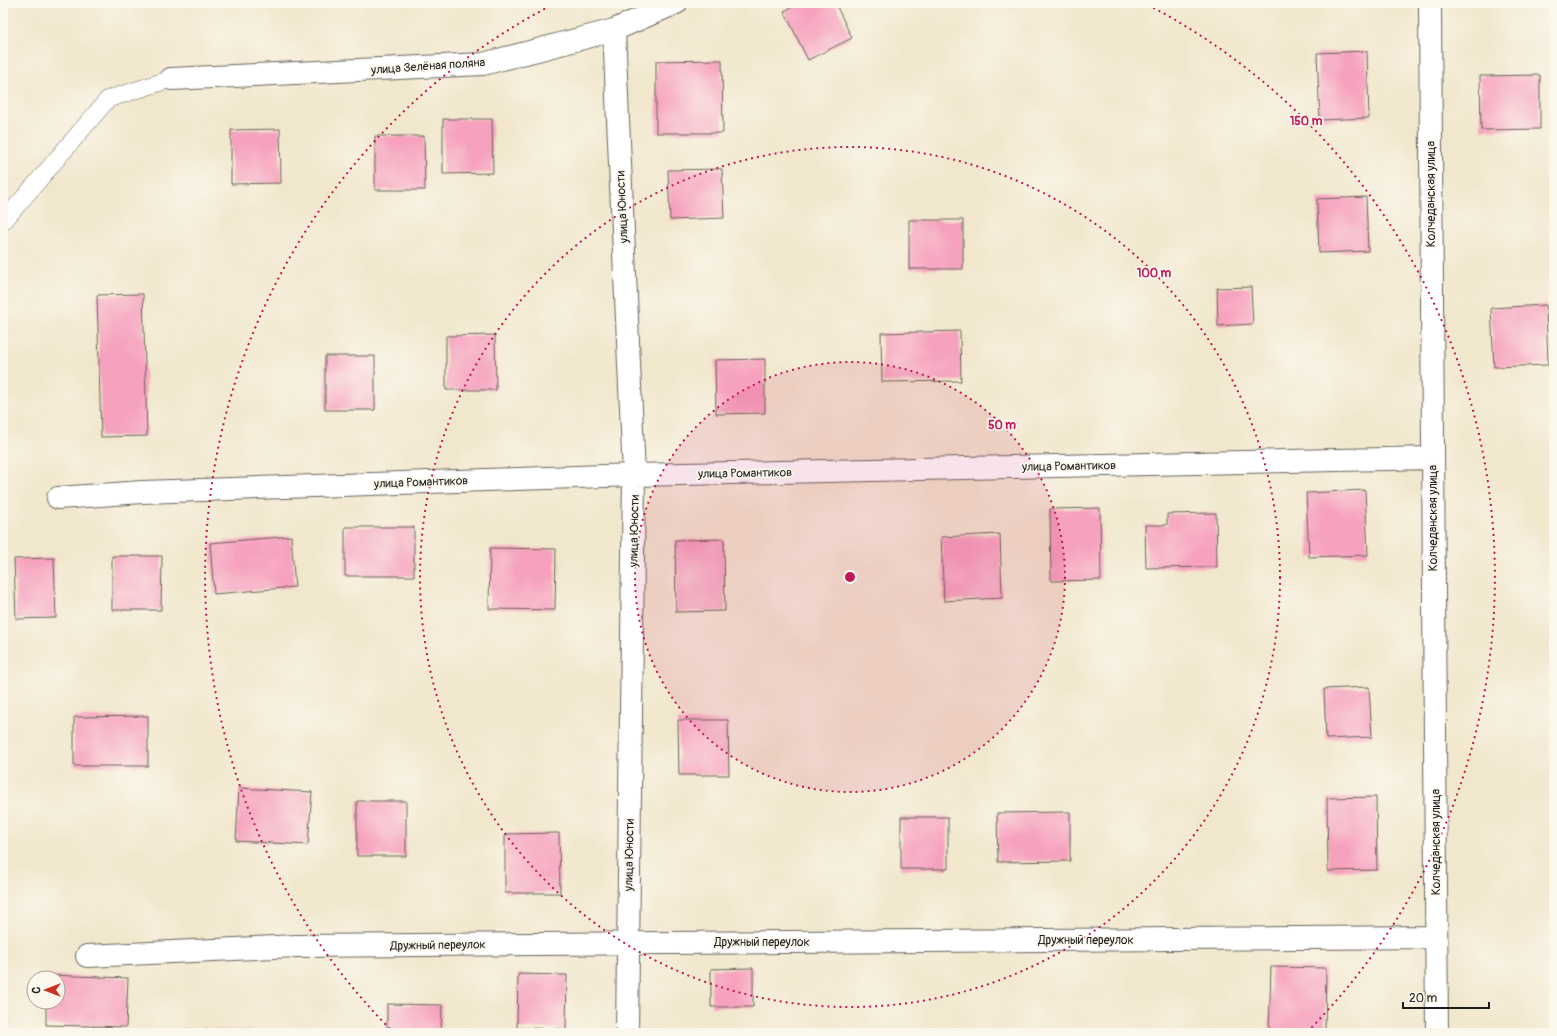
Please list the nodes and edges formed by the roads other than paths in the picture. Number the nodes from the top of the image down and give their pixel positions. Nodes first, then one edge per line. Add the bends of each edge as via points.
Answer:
1 (676, 3) edge
2 (1430, 3) edge
3 (614, 30) junction
4 (171, 79) joint
5 (3, 222) edge
6 (1433, 458) junction
7 (634, 475) junction
8 (58, 498) dead end
9 (1436, 937) junction
10 (628, 943) junction
11 (87, 956) dead end
12 (627, 1033) edge
13 (1437, 1033) edge

1 - 3 street, улица Зелёная поляна
2 - 6 street, Колчеданская улица
3 - 4 street, улица Зелёная поляна via 483,64
3 - 7 street, улица Юности
4 - 5 lane via 108,99
6 - 7 street, улица Романтиков
6 - 9 street, Колчеданская улица
7 - 8 street, улица Романтиков via 142,492
7 - 10 street, улица Юности
9 - 10 street, Дружный переулок
9 - 13 street, Колчеданская улица
10 - 11 street, Дружный переулок via 296,946
10 - 12 street, улица Юности

